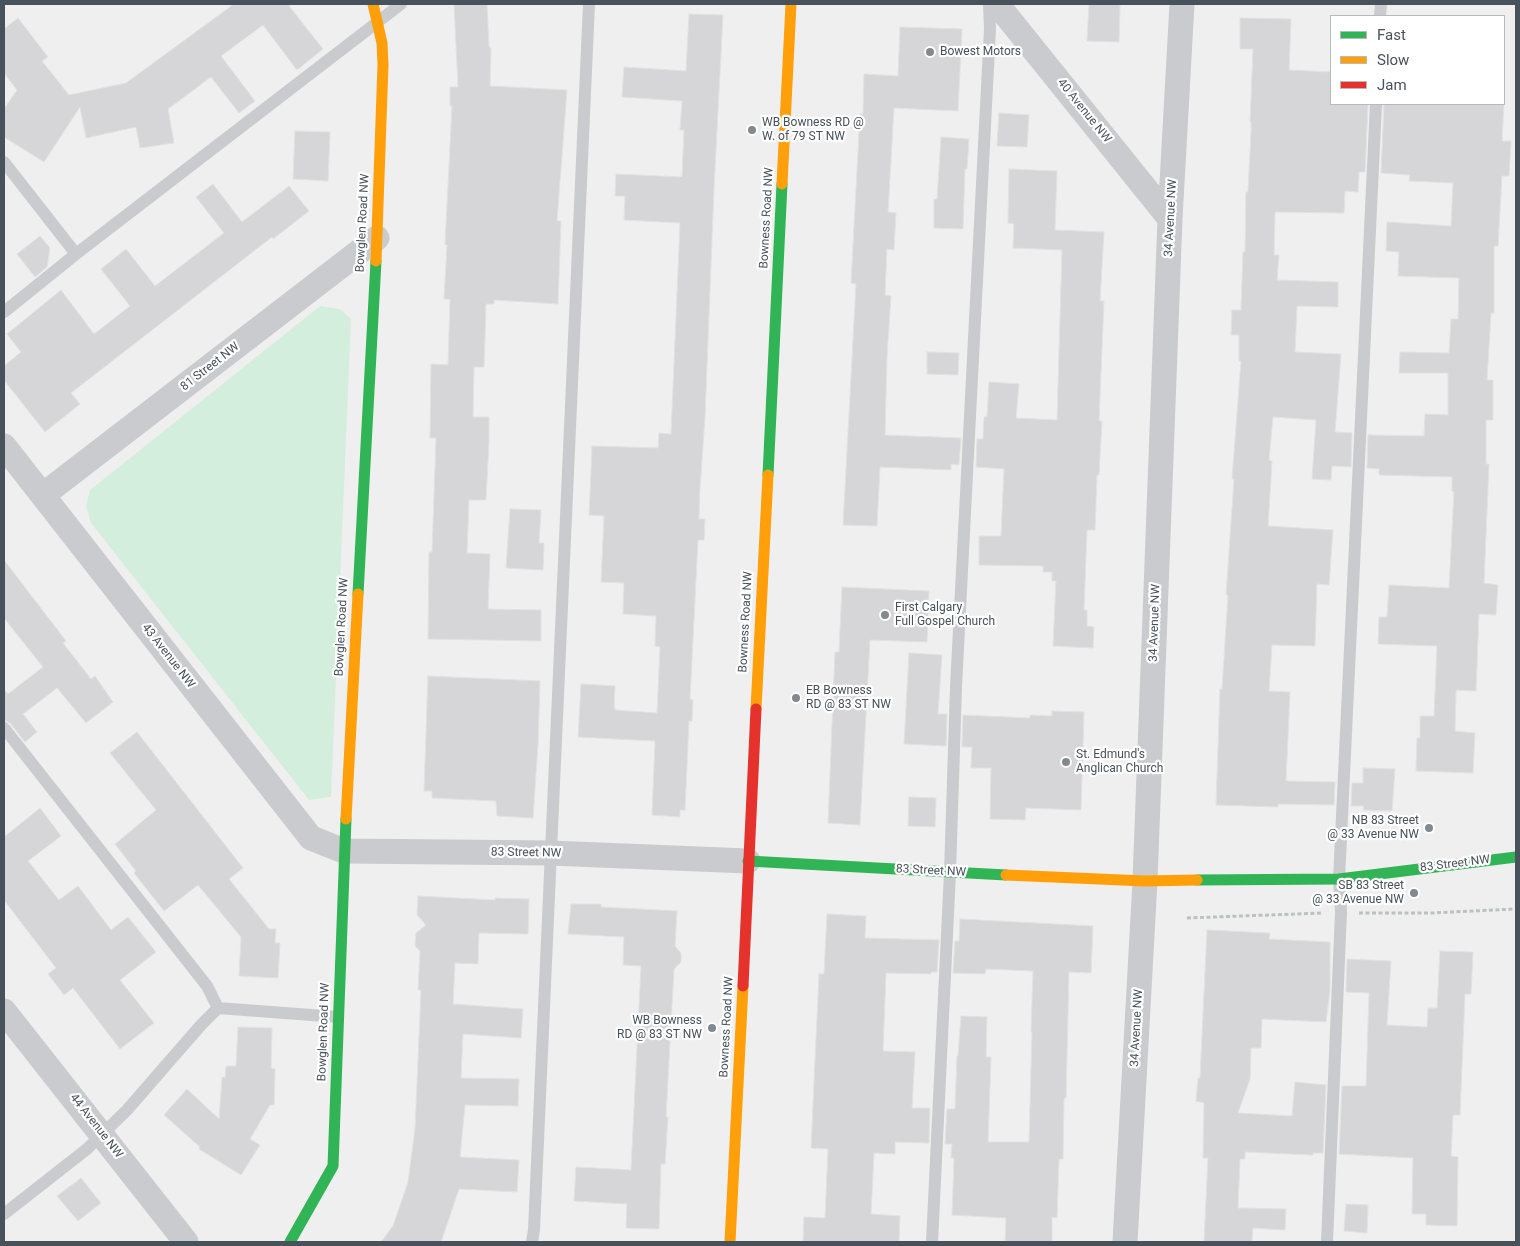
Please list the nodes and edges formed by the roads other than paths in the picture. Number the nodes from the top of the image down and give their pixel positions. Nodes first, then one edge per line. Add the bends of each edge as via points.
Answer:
1 (372, 4) edge
2 (401, 4) edge
3 (589, 4) edge
4 (791, 4) edge
5 (989, 4) edge
6 (997, 4) edge
7 (1182, 4) edge
8 (378, 22) junction
9 (1376, 105) edge
10 (4, 162) edge
11 (1170, 219) junction
12 (376, 238) junction
13 (76, 254) junction
14 (4, 312) edge
15 (4, 446) edge
16 (43, 495) junction
17 (4, 728) edge
18 (344, 851) junction
19 (550, 853) junction
20 (1516, 856) edge
21 (748, 861) junction
22 (950, 873) junction
23 (1339, 879) junction
24 (1145, 881) junction
25 (218, 1008) junction
26 (4, 1011) edge
27 (338, 1017) junction
28 (102, 1134) junction
29 (4, 1214) edge
30 (186, 1242) edge
31 (290, 1242) edge
32 (532, 1242) edge
33 (730, 1242) edge
34 (932, 1242) edge
35 (1125, 1242) edge
36 (1327, 1242) edge

1 - 8 street, Bowglen Road NW
2 - 8 lane
3 - 19 lane
4 - 21 street, Bowness Road NW
5 - 22 lane
6 - 11 street, 40 Avenue NW
7 - 11 street, 34 Avenue NW
8 - 12 street, Bowglen Road NW via 383,65
8 - 13 lane
9 - 23 lane
10 - 13 lane
11 - 24 street, 34 Avenue NW
12 - 16 street, 81 Street NW
12 - 18 street, Bowglen Road NW
13 - 14 lane
15 - 16 street, 43 Avenue NW
16 - 18 street, 43 Avenue NW via 311,838
17 - 25 lane via 207,986
18 - 19 street, 83 Street NW
18 - 27 street, Bowglen Road NW
19 - 21 street, 83 Street NW
19 - 32 lane
20 - 23 street, 83 Street NW
21 - 22 street, 83 Street NW
21 - 33 street, Bowness Road NW
22 - 24 street, 83 Street NW
22 - 34 lane
23 - 24 street, 83 Street NW
23 - 36 lane via 1341,912
24 - 35 street, 34 Avenue NW
25 - 27 lane
25 - 28 lane
26 - 28 street, 44 Avenue NW
27 - 31 street, Bowglen Road NW via 333,1166
28 - 29 lane
28 - 30 street, 44 Avenue NW

